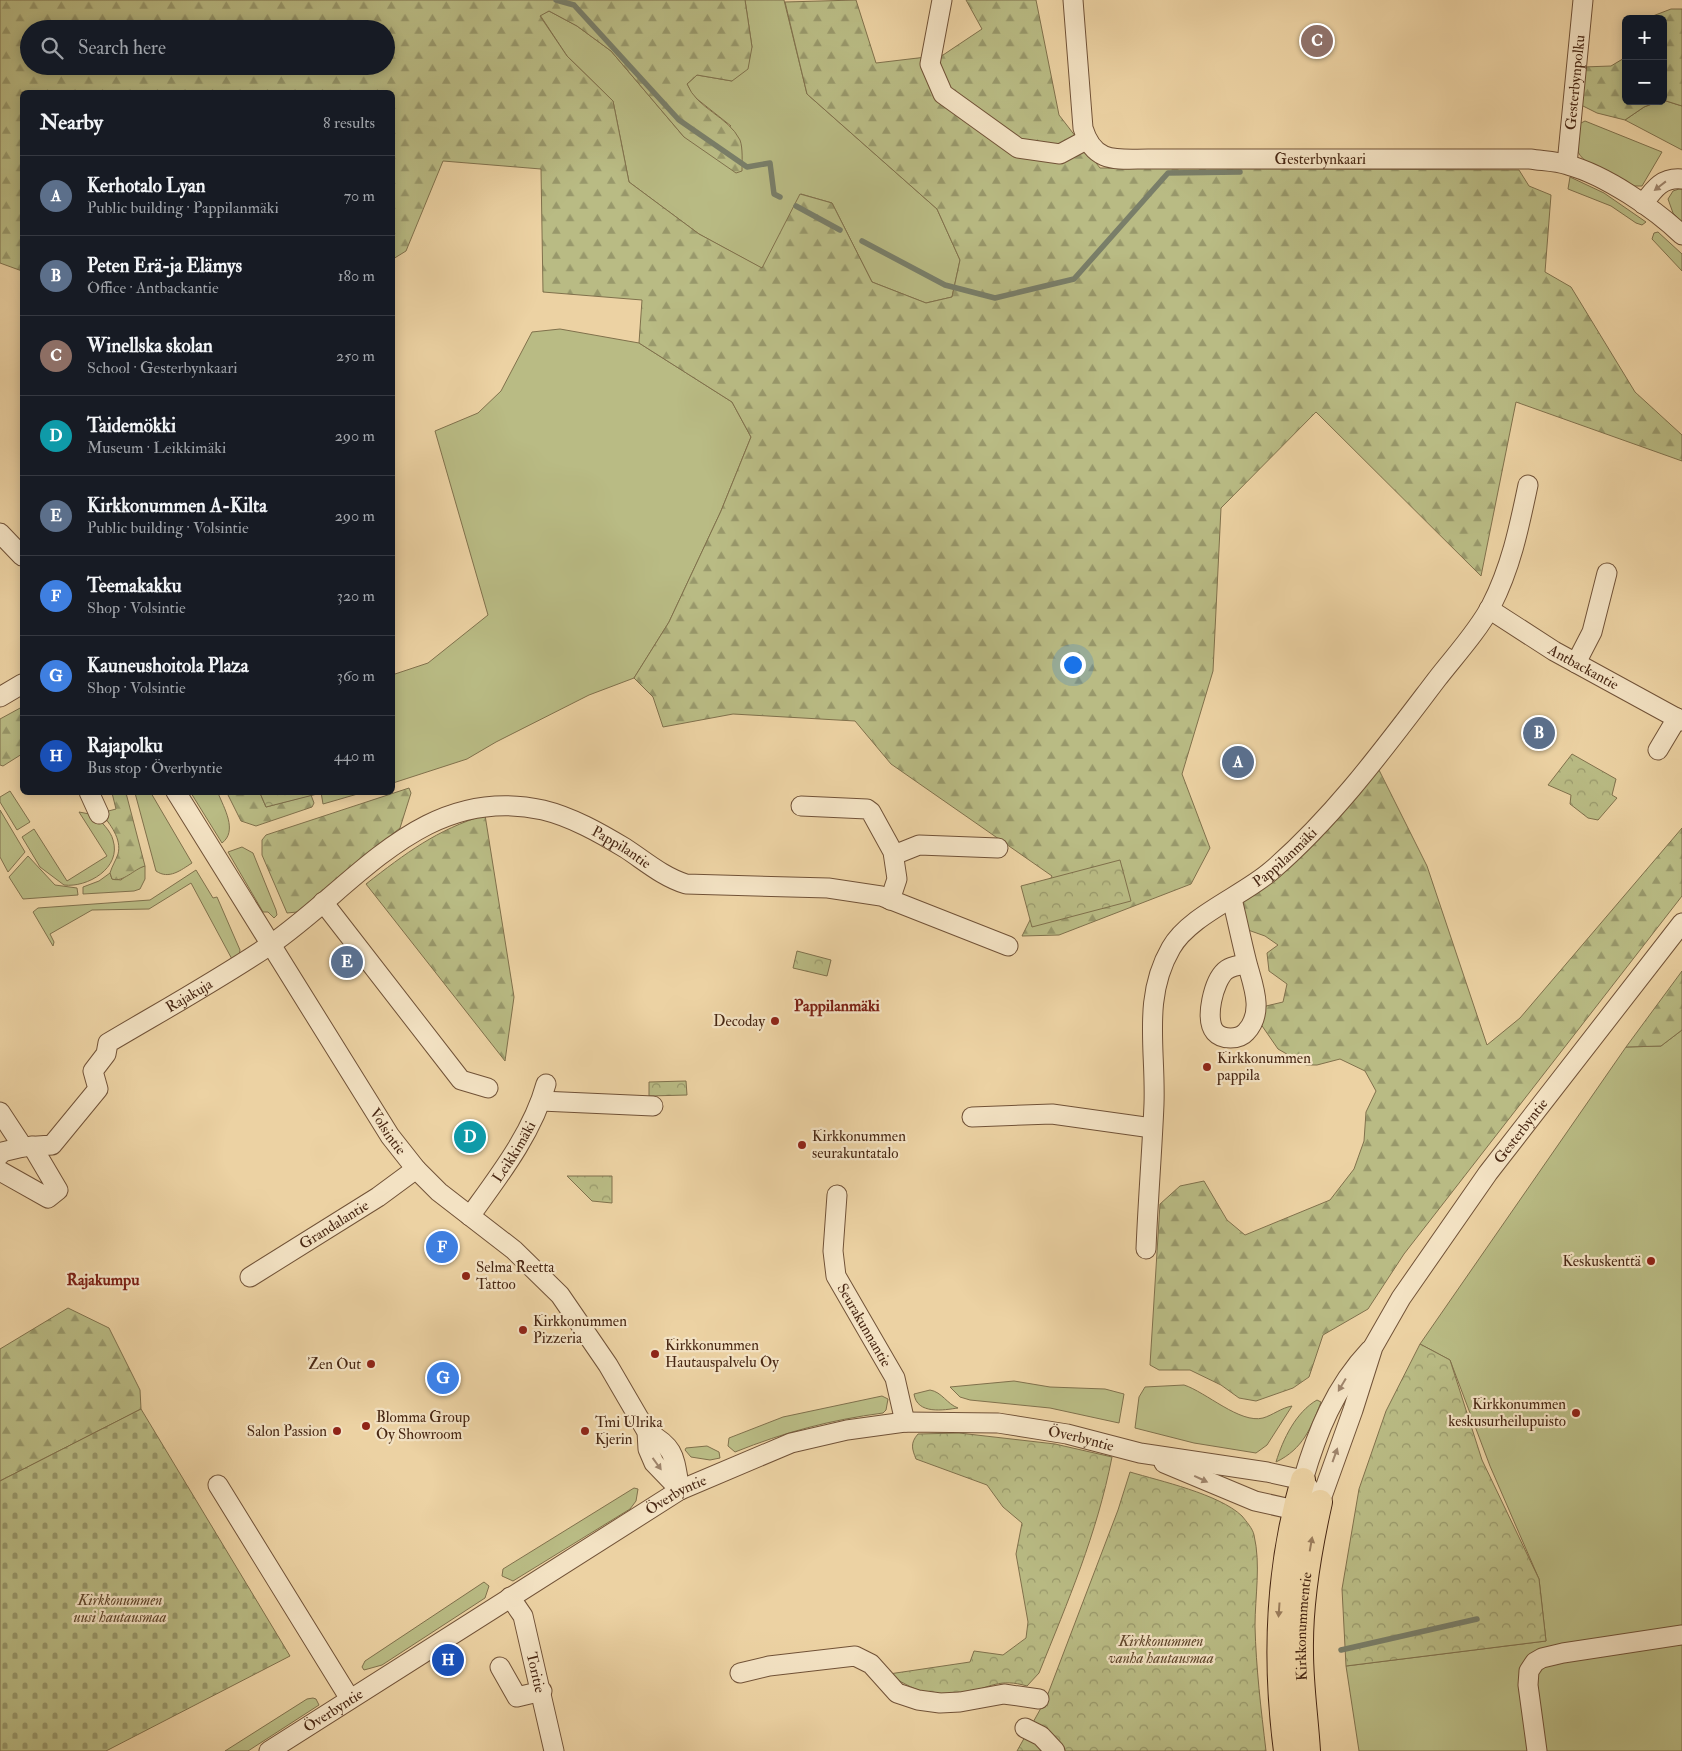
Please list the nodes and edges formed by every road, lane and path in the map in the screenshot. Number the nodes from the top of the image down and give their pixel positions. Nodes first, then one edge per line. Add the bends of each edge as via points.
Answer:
1 (942, 0) edge
2 (1073, 0) edge
3 (1583, 0) edge
4 (1086, 140) junction
5 (1567, 164) junction
6 (1682, 179) edge
7 (1643, 204) junction
8 (1682, 235) edge
9 (1528, 485) dead end
10 (0, 533) edge
11 (20, 554) edge
12 (1607, 573) dead end
13 (1489, 609) junction
14 (1576, 663) junction
15 (20, 685) edge
16 (0, 697) edge
17 (1679, 719) edge
18 (1658, 750) dead end
19 (90, 795) edge
20 (178, 795) edge
21 (801, 806) dead end
22 (98, 814) dead end
23 (998, 848) dead end
24 (894, 855) junction
25 (1232, 899) junction
26 (890, 900) junction
27 (323, 902) junction
28 (1682, 923) edge
29 (270, 945) junction
30 (1008, 946) dead end
31 (1247, 964) dead end
32 (488, 1088) dead end
33 (653, 1106) dead end
34 (0, 1112) edge
35 (972, 1117) dead end
36 (1152, 1128) junction
37 (27, 1146) junction
38 (0, 1155) edge
39 (416, 1169) junction
40 (0, 1171) edge
41 (836, 1195) dead end
42 (470, 1216) junction
43 (1146, 1249) dead end
44 (250, 1277) dead end
45 (1373, 1347) junction
46 (905, 1422) junction
47 (1140, 1453) junction
48 (1303, 1480) junction
49 (218, 1485) dead end
50 (680, 1490) junction
51 (1320, 1502) junction
52 (1295, 1510) junction
53 (510, 1597) junction
54 (1682, 1635) edge
55 (500, 1667) dead end
56 (740, 1673) dead end
57 (542, 1691) junction
58 (350, 1699) junction
59 (1039, 1699) dead end
60 (1025, 1728) dead end
61 (269, 1751) edge
62 (554, 1751) edge
63 (1055, 1751) edge
64 (1286, 1751) edge
65 (1308, 1751) edge
66 (1537, 1751) edge

1 - 4 street via 930,64 943,94 1018,148 1060,154
2 - 4 street
3 - 5 street, Gesterbynpolku
4 - 5 street, Gesterbynkaari via 1101,156 1114,159 1530,159
5 - 7 street, Gesterbynkaari via 1589,172
6 -> 7 street via 1672,178 1659,184
7 - 8 street, Gesterbynkaari
9 - 13 street, Pappilanmäki via 1516,545
10 - 11 street
12 - 14 street via 1592,632
13 - 14 street, Antbackantie
13 - 25 street, Pappilanmäki via 1365,772 1307,838 1269,873
14 - 17 street, Antbackantie
15 - 16 street
17 - 18 street
19 - 22 street
20 - 29 street, Volsintie
21 - 24 street via 866,809 871,812
23 - 24 street via 918,845
24 - 26 street via 897,879
25 - 31 street
25 - 36 street, Pappilanmäki via 1180,935 1159,973 1151,1009
26 - 27 street, Pappilantie via 828,888 686,884 670,879 574,820 512,805 486,806 430,822 405,836
26 - 30 street, Pappilantie
27 - 29 street, Pappilantie
27 - 32 street via 461,1080
28 - 45 street, Gesterbyntie via 1445,1232
29 - 37 street, Rajakuja via 108,1043 106,1054 93,1071 98,1089 52,1145
29 - 39 street, Volsintie via 385,1128
33 - 42 street, Leikkimäki via 544,1092 509,1159
34 - 37 street
35 - 36 street via 1052,1114
36 - 43 street, Pappilanmäki
37 - 38 street
37 - 40 street via 58,1190 48,1198
39 - 42 street, Volsintie
39 - 44 street, Grandalantie via 378,1198
41 - 46 street, Seurakunnantie via 833,1251 836,1276 895,1378
42 - 50 street, Volsintie via 514,1250 560,1295 608,1364 647,1432 663,1440 672,1453
45 -> 48 street, Gesterbyntie via 1352,1370 1333,1402
51 -> 45 street, Gesterbyntie
46 - 47 street, Överbyntie via 964,1421 1031,1426
46 - 50 street, Överbyntie via 847,1430 791,1443
47 - 48 street, Överbyntie
47 -> 52 street, Överbyntie via 1255,1501
48 - 51 street
48 - 52 main road, Gesterbyntie
49 - 58 street
50 - 53 street, Överbyntie
51 - 52 street
65 -> 51 main road, Kirkkonummentie via 1301,1679 1302,1617
52 -> 64 main road, Kirkkonummentie via 1278,1625
53 - 57 street, Toritie via 523,1616
53 - 58 street, Överbyntie
54 - 66 street via 1563,1653 1535,1662 1529,1671 1528,1685
55 - 57 street via 517,1697
56 - 59 street via 769,1666 855,1656 871,1664 897,1693 918,1700 960,1702 1004,1694
57 - 62 street, Toritie
58 - 61 street, Överbyntie
60 - 63 street via 1041,1736

